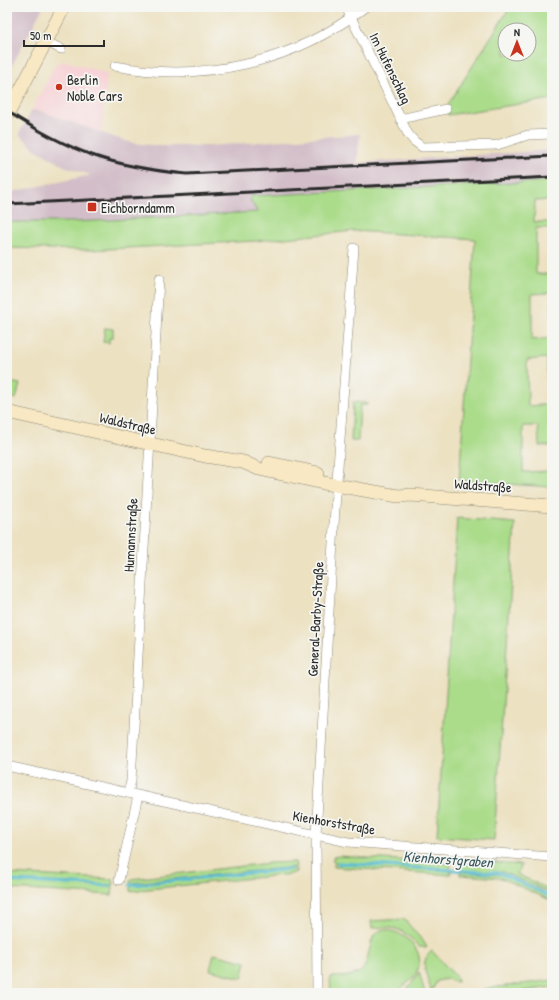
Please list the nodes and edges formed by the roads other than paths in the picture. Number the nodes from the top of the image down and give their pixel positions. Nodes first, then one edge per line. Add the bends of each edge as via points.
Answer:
1 (64, 7) edge
2 (346, 7) edge
3 (365, 7) edge
4 (352, 17) junction
5 (45, 41) junction
6 (61, 49) dead end
7 (115, 66) dead end
8 (446, 109) dead end
9 (7, 116) edge
10 (400, 119) junction
11 (552, 134) edge
12 (354, 248) dead end
13 (159, 279) dead end
14 (7, 412) edge
15 (150, 444) junction
16 (337, 482) junction
17 (552, 506) edge
18 (7, 766) edge
19 (128, 793) junction
20 (138, 796) junction
21 (316, 835) junction
22 (552, 857) edge
23 (120, 880) dead end
24 (317, 993) edge

1 - 5 main road
2 - 4 street, Im Hufenschlag
3 - 4 street
4 - 7 street via 297,48 272,58 242,65 184,72 147,71
4 - 10 street, Im Hufenschlag
5 - 6 street
5 - 9 main road
8 - 10 street, Im Hufenschlag
10 - 11 street, Im Hufenschlag via 408,134 422,146 497,145 528,135
12 - 16 street, General-Barby-Straße
13 - 15 street, Humannstraße
14 - 15 main road, Waldstraße
15 - 16 main road, Waldstraße via 243,462 262,461
15 - 19 street, Humannstraße via 131,781
16 - 17 main road, Waldstraße via 399,490 411,495
16 - 21 street, General-Barby-Straße
18 - 19 street, Kienhorststraße
19 - 20 street, Kienhorststraße
20 - 21 street, Kienhorststraße
20 - 23 street
21 - 22 street, Kienhorststraße via 348,842
21 - 24 street, General-Barby-Straße

